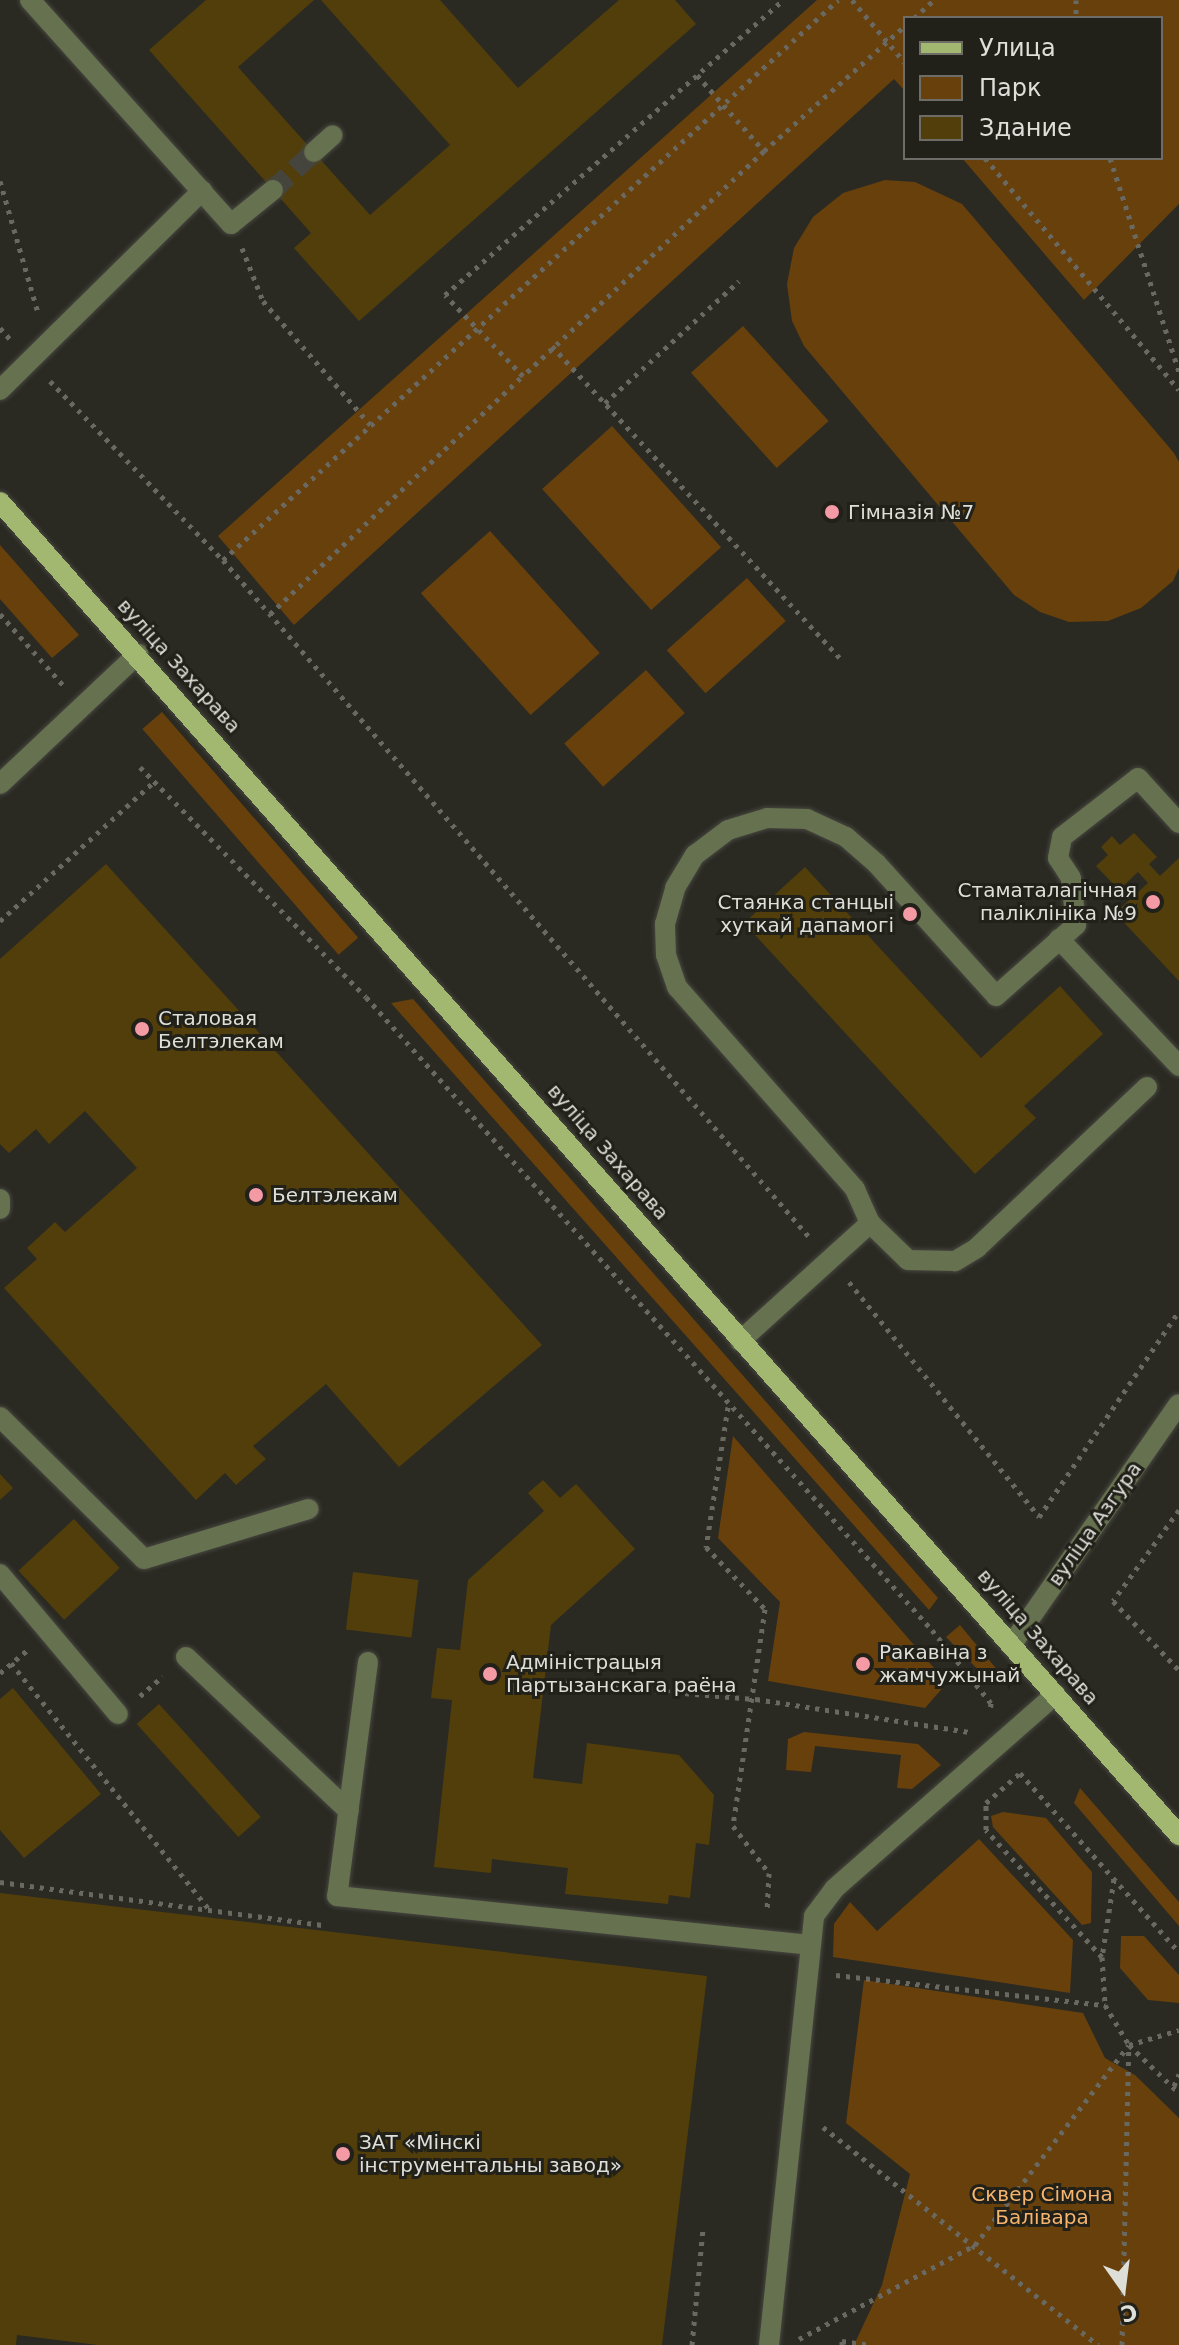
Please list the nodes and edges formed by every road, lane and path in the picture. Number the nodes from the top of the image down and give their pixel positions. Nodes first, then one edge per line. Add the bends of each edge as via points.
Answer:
1 (30, 0) edge
2 (783, 0) edge
3 (838, 0) edge
4 (852, 0) edge
5 (934, 0) edge
6 (916, 16) edge
7 (903, 28) edge
8 (887, 42) junction
9 (903, 61) edge
10 (697, 75) junction
11 (724, 105) junction
12 (333, 135) dead end
13 (764, 151) junction
14 (314, 152) tunnel mouth
15 (987, 160) edge
16 (1111, 160) edge
17 (0, 181) edge
18 (273, 190) tunnel mouth
19 (202, 191) junction
20 (231, 224) junction
21 (739, 281) dead end
22 (0, 328) edge
23 (478, 330) junction
24 (47, 345) junction
25 (552, 346) junction
26 (31, 361) junction
27 (1179, 371) edge
28 (523, 376) junction
29 (0, 390) edge
30 (1179, 390) edge
31 (605, 403) junction
32 (372, 427) junction
33 (0, 502) edge
34 (223, 560) junction
35 (0, 614) edge
36 (270, 614) junction
37 (138, 654) junction
38 (840, 658) dead end
39 (82, 705) junction
40 (140, 767) dead end
41 (154, 782) junction
42 (0, 784) edge
43 (1179, 823) edge
44 (0, 921) edge
45 (1059, 939) junction
46 (1179, 1066) edge
47 (1147, 1087) dead end
48 (0, 1199) edge
49 (0, 1209) edge
50 (870, 1223) junction
51 (829, 1260) junction
52 (1179, 1311) edge
53 (740, 1341) junction
54 (1179, 1404) edge
55 (729, 1406) junction
56 (0, 1417) edge
57 (309, 1509) dead end
58 (1179, 1510) edge
59 (0, 1574) edge
60 (1012, 1644) junction
61 (186, 1657) joint
62 (368, 1662) dead end
63 (11, 1663) dead end
64 (1179, 1670) edge
65 (556, 1682) dead end
66 (1056, 1694) junction
67 (756, 1699) junction
68 (118, 1714) joint
69 (988, 1725) dead end
70 (972, 1733) dead end
71 (349, 1811) junction
72 (1179, 1835) edge
73 (1114, 1878) junction
74 (210, 1910) dead end
75 (765, 1939) junction
76 (809, 1945) junction
77 (1179, 1952) edge
78 (1102, 1957) junction
79 (1179, 2030) edge
80 (1129, 2045) junction
81 (1179, 2074) edge
82 (1174, 2086) junction
83 (1179, 2093) edge
84 (793, 2103) junction
85 (703, 2228) dead end
86 (975, 2245) junction
87 (692, 2345) edge
88 (769, 2345) edge
89 (787, 2345) edge
90 (842, 2345) edge
91 (871, 2345) edge
92 (1098, 2345) edge
93 (1122, 2345) edge

1 - 19 street
2 - 10 path
3 - 11 path
4 - 8 path
5 - 6 path
7 - 8 path
8 - 9 path
8 - 13 path
10 - 11 path
10 - 23 path via 445,295
11 - 13 path
11 - 23 path
12 - 14 street
13 - 25 path
15 - 30 path
16 - 27 path
17 - 24 path
18 - 20 street
19 - 20 street
19 - 24 street
20 - 32 path via 263,301
21 - 31 path
22 - 26 path
23 - 28 path
23 - 32 path
24 - 26 street
25 - 28 path
25 - 31 path
26 - 29 street
26 - 34 path
28 - 36 path
31 - 38 path
32 - 34 path
33 - 37 main road, вуліца Захарава
34 - 36 path
35 - 39 path
36 - 51 path
37 - 39 street
37 - 53 main road, вуліца Захарава
39 - 42 street
40 - 41 path
41 - 44 path
41 - 55 path via 366,997
43 - 45 street via 1138,778 1062,837 1058,858 1071,878 1076,925
45 - 46 street
45 - 50 street via 996,996 846,837 807,819 767,818 728,830 695,855 675,888 665,924 666,955 677,987 855,1189
47 - 50 street via 977,1248 955,1261 908,1260
48 - 49 street
50 - 51 street
51 - 52 path via 1039,1517
51 - 53 street
53 - 60 main road, вуліца Захарава
54 - 60 street, вуліца Азгура
55 - 67 path via 706,1547 765,1609
55 - 69 path via 991,1703
56 - 57 street via 144,1559
58 - 64 path via 1113,1601
59 - 68 street
60 - 66 main road, вуліца Захарава
61 - 68 path
61 - 71 street
62 - 71 street
63 - 74 path
65 - 67 path
66 - 72 main road, вуліца Захарава
66 - 76 street via 834,1889 814,1916
67 - 70 path
67 - 75 path via 733,1826 769,1873
71 - 75 street via 337,1896
73 - 77 path
73 - 78 path
73 - 78 path via 1020,1773 986,1803 986,1830
75 - 76 street
76 - 84 street
78 - 80 path via 1105,2005
79 - 80 path
80 - 82 path
80 - 86 path
80 - 93 path
81 - 82 path
82 - 83 path
84 - 86 path
84 - 88 street
85 - 87 path
86 - 89 path
86 - 92 path
90 - 91 path

